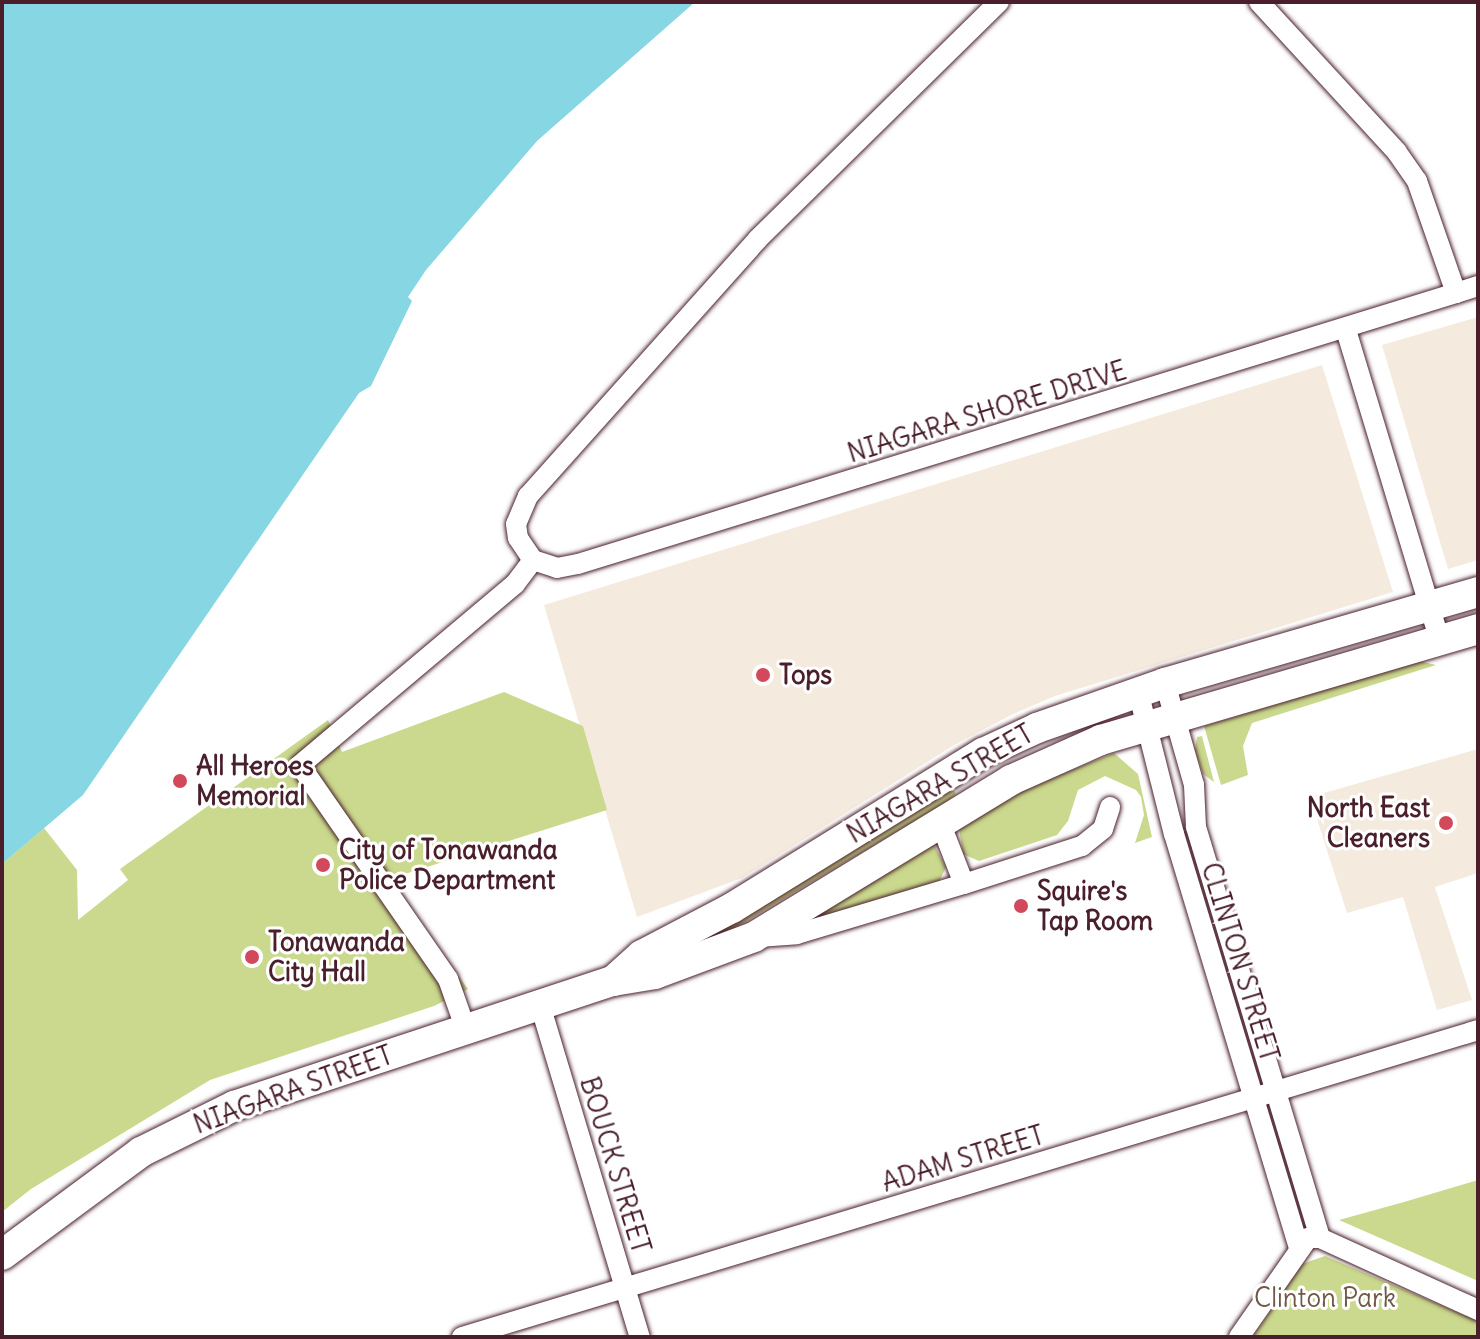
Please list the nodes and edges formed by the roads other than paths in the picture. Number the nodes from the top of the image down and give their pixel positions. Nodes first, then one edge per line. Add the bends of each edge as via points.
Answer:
1 (999, 2) edge
2 (1259, 2) edge
3 (1478, 286) edge
4 (1456, 293) junction
5 (1346, 330) junction
6 (533, 560) junction
7 (1478, 592) edge
8 (1430, 607) junction
9 (1478, 629) edge
10 (1440, 641) junction
11 (1152, 687) junction
12 (1162, 724) junction
13 (1110, 807) dead end
14 (940, 822) junction
15 (964, 884) junction
16 (754, 937) junction
17 (613, 981) junction
18 (541, 1008) junction
19 (466, 1030) junction
20 (1478, 1030) edge
21 (1275, 1090) junction
22 (1253, 1098) junction
23 (1320, 1238) junction
24 (1298, 1246) junction
25 (2, 1255) edge
26 (626, 1288) junction
27 (1478, 1310) edge
28 (462, 1337) edge
29 (640, 1337) edge
30 (1239, 1337) edge

1 - 6 street via 758,239 559,459 519,509 518,538
2 - 4 street via 1397,152 1417,181
3 - 4 street, NIAGARA SHORE DRIVE
4 - 5 street, NIAGARA SHORE DRIVE
5 - 6 street, NIAGARA SHORE DRIVE via 578,564 557,568
5 - 8 street
6 - 19 street via 515,584 300,765 448,979
7 - 8 main road, NIAGARA STREET
8 - 10 street
8 - 11 main road, NIAGARA STREET
9 - 10 main road, NIAGARA STREET
10 - 12 main road, NIAGARA STREET
11 - 12 street, CLINTON STREET
11 - 12 street, CLINTON STREET
11 - 17 main road, NIAGARA STREET via 983,753 732,908 642,955
12 - 14 main road, NIAGARA STREET via 1057,759
12 - 21 street, CLINTON STREET via 1194,785 1196,827
12 - 22 street, CLINTON STREET
13 - 15 street, NIAGARA STREET via 1103,829 1082,846
14 - 15 street, NIAGARA STREET
14 - 16 main road, NIAGARA STREET
15 - 16 street, NIAGARA STREET via 797,934
16 - 17 main road, NIAGARA STREET via 655,974
17 - 18 main road, NIAGARA STREET
18 - 19 main road, NIAGARA STREET
18 - 26 street, BOUCK STREET
19 - 25 main road, NIAGARA STREET via 248,1101 186,1127 57,1210
20 - 21 street, ADAM STREET
21 - 22 street, ADAM STREET
21 - 23 street, CLINTON STREET
22 - 24 street, CLINTON STREET
22 - 26 street, ADAM STREET
23 - 24 street via 1308,1238
23 - 27 street
24 - 30 street
26 - 28 street, ADAM STREET
26 - 29 street, BOUCK STREET

